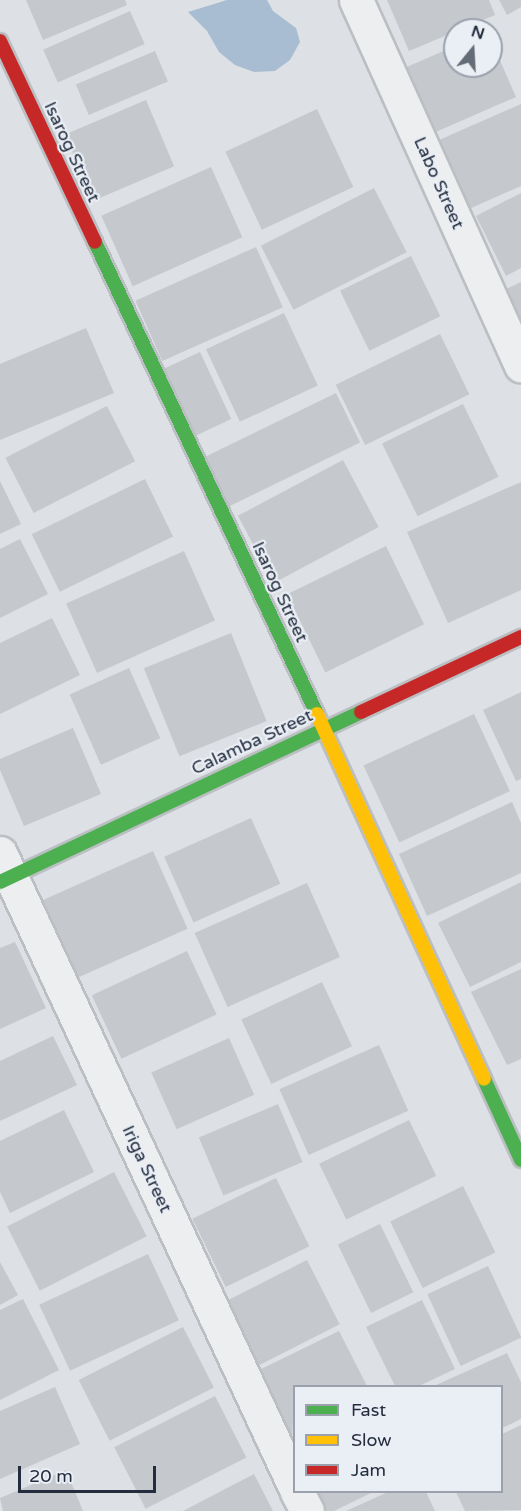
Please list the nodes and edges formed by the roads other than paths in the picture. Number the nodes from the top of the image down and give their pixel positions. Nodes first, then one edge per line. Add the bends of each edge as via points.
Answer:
1 (356, 0) edge
2 (0, 41) edge
3 (521, 365) edge
4 (521, 637) edge
5 (324, 728) junction
6 (4, 870) edge
7 (521, 1160) edge
8 (293, 1483) edge
9 (298, 1493) edge
10 (307, 1511) edge

1 - 3 street, Labo Street
2 - 5 street, Isarog Street
4 - 5 street, Calamba Street
5 - 6 street, Calamba Street
5 - 7 street, Isarog Street
6 - 8 street, Iriga Street
9 - 10 street

